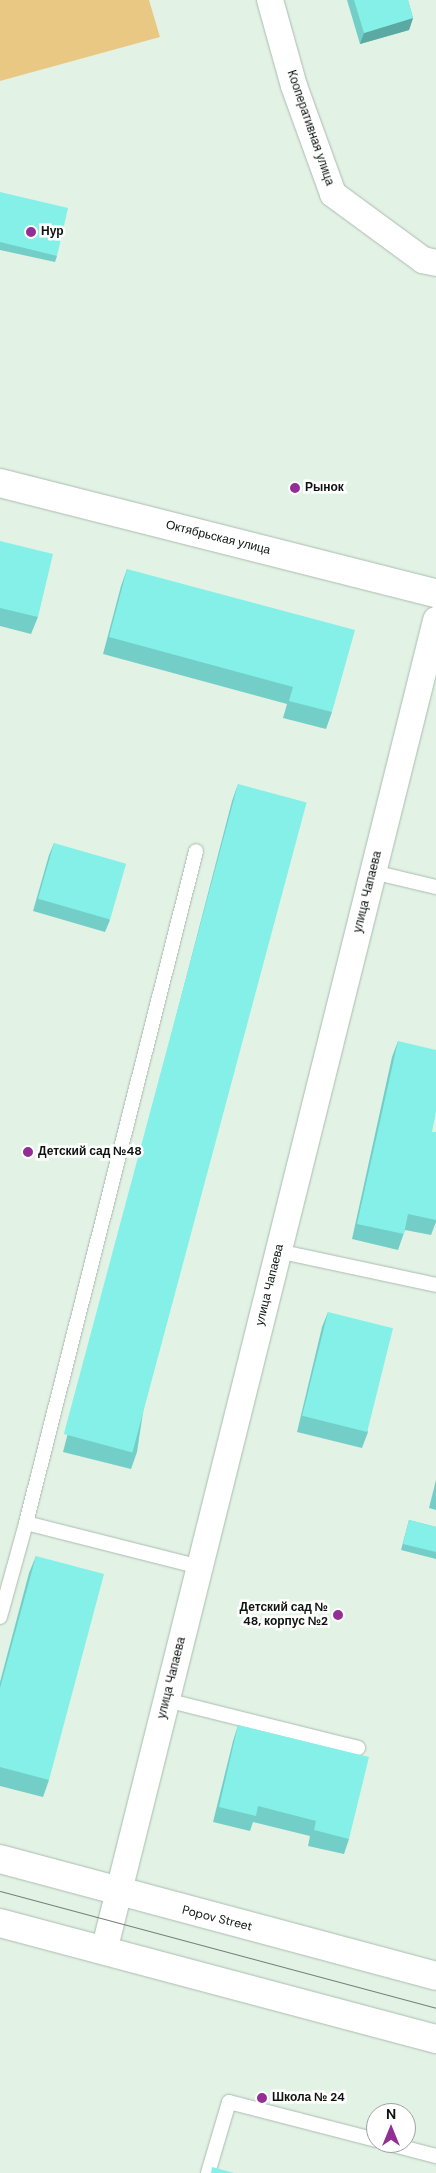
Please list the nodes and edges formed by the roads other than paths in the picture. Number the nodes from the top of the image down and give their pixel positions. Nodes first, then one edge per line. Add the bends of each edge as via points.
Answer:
1 (270, 0) edge
2 (436, 263) edge
3 (0, 482) edge
4 (436, 594) edge
5 (436, 620) edge
6 (196, 851) dead end
7 (373, 872) junction
8 (436, 887) edge
9 (278, 1251) junction
10 (436, 1284) edge
11 (26, 1522) junction
12 (200, 1567) junction
13 (0, 1617) edge
14 (166, 1700) junction
15 (358, 1748) dead end
16 (0, 1859) edge
17 (118, 1894) junction
18 (0, 1923) edge
19 (104, 1950) junction
20 (436, 1976) edge
21 (436, 2039) edge
22 (366, 2137) edge
23 (416, 2151) edge
24 (436, 2156) edge
25 (208, 2173) edge

1 - 2 street, Кооперативная улица via 294,86 333,194 423,260
3 - 4 street, Октябрьская улица
5 - 7 street, улица Чапаева
6 - 11 lane
7 - 8 lane
7 - 9 street, улица Чапаева
9 - 10 lane
9 - 12 street, улица Чапаева
11 - 12 lane
11 - 13 lane
12 - 14 street, улица Чапаева
14 - 15 lane
14 - 17 street, улица Чапаева
16 - 17 street, Popov Street
17 - 19 street, улица Чапаева
17 - 20 street, Popov Street
18 - 19 street
19 - 21 street
22 - 25 lane via 229,2102
23 - 24 lane

